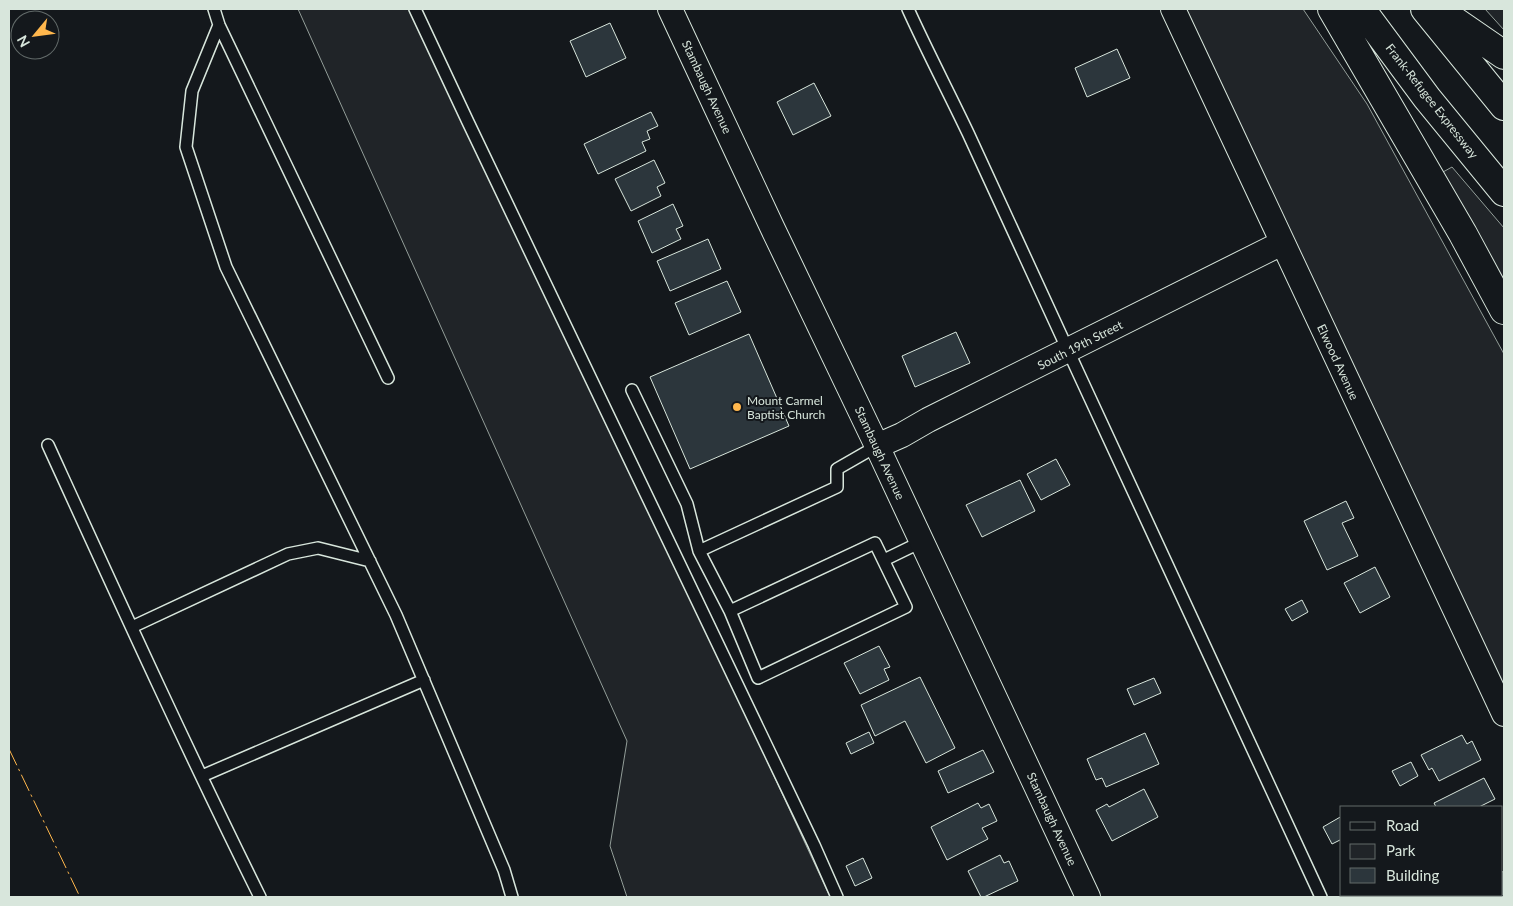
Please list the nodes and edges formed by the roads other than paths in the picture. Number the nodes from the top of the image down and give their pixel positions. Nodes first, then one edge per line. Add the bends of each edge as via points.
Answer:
1 (214, 9) edge
2 (415, 9) edge
3 (670, 9) edge
4 (908, 9) edge
5 (1173, 9) edge
6 (1332, 9) edge
7 (1361, 9) edge
8 (1425, 9) edge
9 (1436, 9) edge
10 (219, 25) junction
11 (1504, 55) edge
12 (1504, 106) edge
13 (1504, 192) edge
14 (1282, 243) junction
15 (1504, 310) edge
16 (1067, 351) junction
17 (388, 378) dead end
18 (632, 390) dead end
19 (48, 445) dead end
20 (877, 446) junction
21 (921, 542) junction
22 (699, 551) junction
23 (884, 560) junction
24 (370, 561) junction
25 (730, 611) junction
26 (132, 627) junction
27 (424, 680) junction
28 (1504, 714) edge
29 (202, 776) junction
30 (260, 897) edge
31 (512, 897) edge
32 (837, 897) edge
33 (1088, 897) edge
34 (1321, 897) edge

1 - 10 lane
2 - 32 lane
3 - 20 street, Stambaugh Avenue
4 - 16 lane
5 - 14 street, Elwood Avenue
6 - 15 highway
7 - 13 highway, Frank-Refugee Expressway
8 - 12 highway
9 - 11 highway
10 - 17 lane
10 - 24 lane via 192,91 186,147 226,267
14 - 16 street, South 19th Street
14 - 28 street, Elwood Avenue
16 - 20 street, South 19th Street
16 - 34 lane
18 - 22 lane via 687,504
19 - 26 lane
20 - 21 street, Stambaugh Avenue
20 - 22 lane via 838,469 837,487
21 - 23 lane
21 - 33 street, Stambaugh Avenue
22 - 25 lane
23 - 25 lane via 875,543
23 - 25 lane via 906,607 758,678
24 - 26 lane via 318,548 288,554
24 - 27 lane
26 - 29 lane
27 - 29 lane
27 - 31 lane via 504,870
29 - 30 lane

